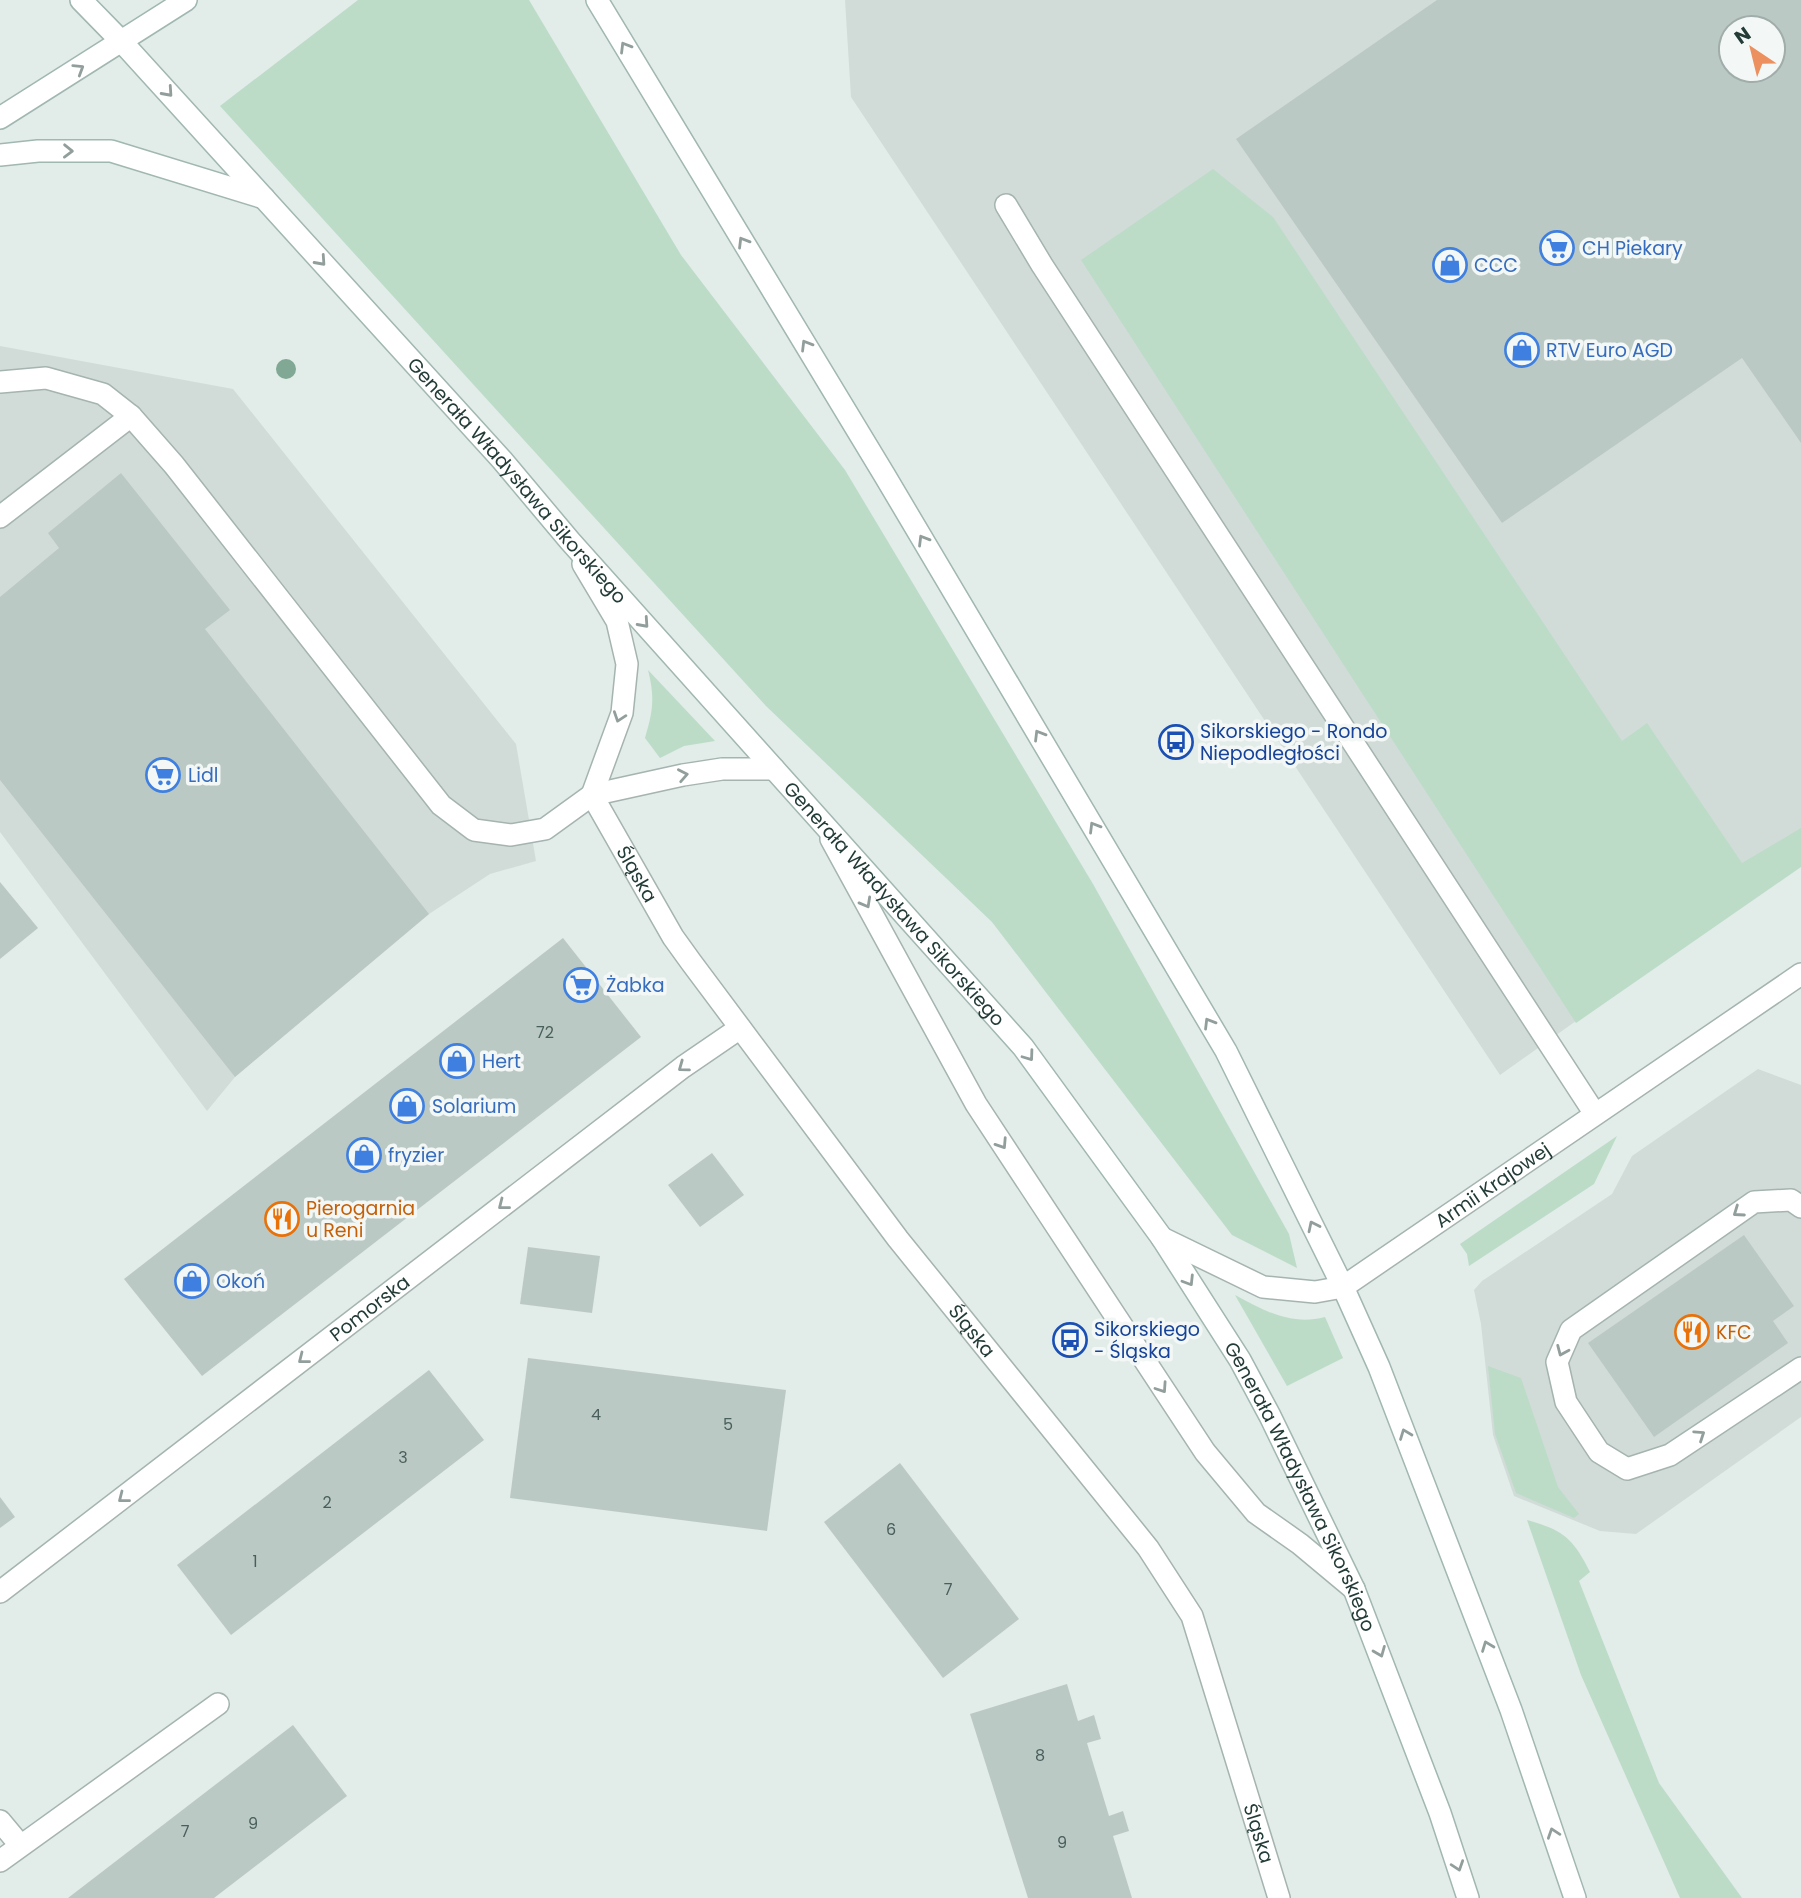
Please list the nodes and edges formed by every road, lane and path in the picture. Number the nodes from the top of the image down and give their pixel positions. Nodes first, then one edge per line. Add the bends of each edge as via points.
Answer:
1 (81, 0) edge
2 (186, 0) edge
3 (597, 0) edge
4 (122, 42) junction
5 (0, 118) edge
6 (0, 155) edge
7 (264, 198) junction
8 (1006, 205) dead end
9 (0, 382) edge
10 (131, 416) junction
11 (0, 517) edge
12 (570, 541) junction
13 (774, 769) junction
14 (592, 795) junction
15 (821, 821) junction
16 (1801, 974) edge
17 (740, 1028) junction
18 (1595, 1114) junction
19 (1801, 1208) edge
20 (1162, 1238) junction
21 (1343, 1287) junction
22 (1801, 1368) edge
23 (1354, 1589) junction
24 (0, 1592) edge
25 (218, 1704) dead end
26 (0, 1821) edge
27 (20, 1845) junction
28 (0, 1861) edge
29 (1279, 1898) edge
30 (1468, 1898) edge
31 (1575, 1898) edge

1 - 4 street, Generała Władysława Sikorskiego
2 - 4 street
21 -> 3 street via 1226,1051
5 -> 4 street
4 -> 7 street, Generała Władysława Sikorskiego
6 -> 7 street via 111,151
7 -> 12 street, Generała Władysława Sikorskiego
8 - 18 street
9 - 10 street via 46,378 68,383 103,394
10 - 11 street
10 - 14 street via 441,804 474,830 512,835 545,828
12 -> 13 street, Generała Władysława Sikorskiego
12 -> 14 street via 617,621 626,664 622,713
14 -> 13 street via 709,771
13 - 15 street, Generała Władysława Sikorskiego
14 - 17 street, Śląska via 673,937
15 -> 20 street, Generała Władysława Sikorskiego via 1023,1047
15 -> 23 street via 975,1104 1205,1452 1256,1513
16 - 18 street, Armii Krajowej
17 -> 24 street, Pomorska via 683,1067
17 - 29 street, Śląska via 898,1239 1148,1548 1192,1616
18 - 21 street, Armii Krajowej
19 -> 22 street via 1791,1200 1754,1202 1571,1330 1557,1362 1566,1402 1599,1452 1627,1469 1670,1455
20 - 21 street, Armii Krajowej via 1263,1287 1315,1292
20 -> 23 street, Generała Władysława Sikorskiego via 1240,1360
31 -> 21 street via 1511,1710 1379,1367
23 -> 30 street, Generała Władysława Sikorskiego
25 - 27 street
26 - 27 street
27 - 28 street

